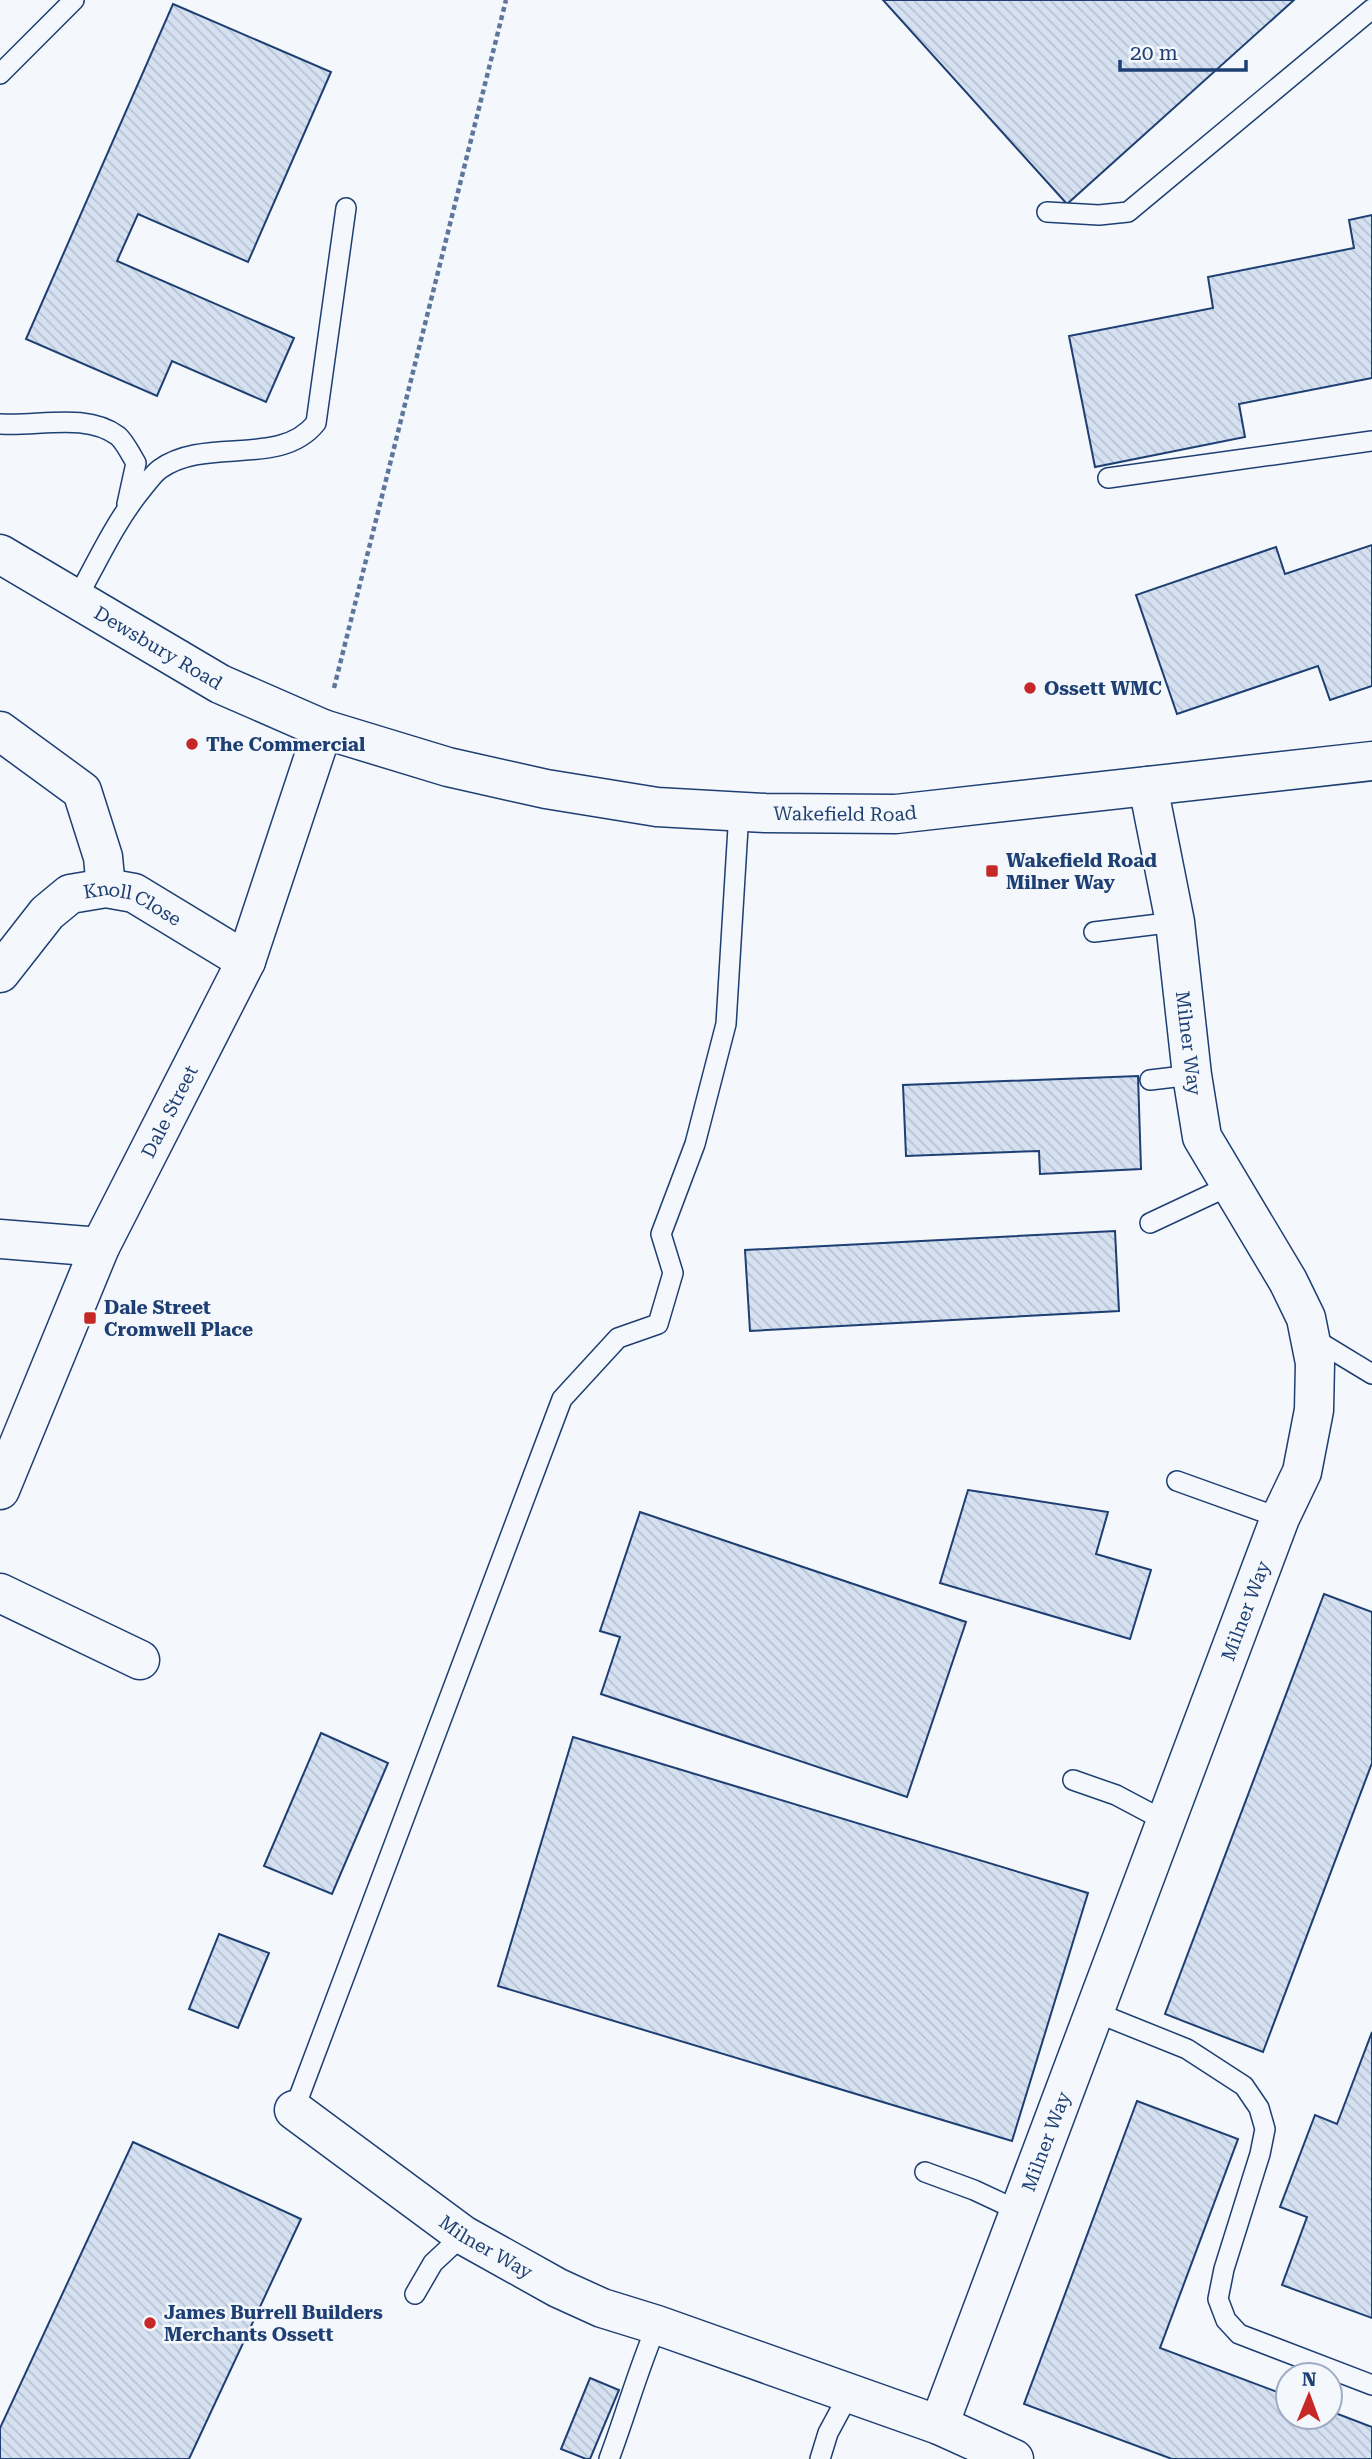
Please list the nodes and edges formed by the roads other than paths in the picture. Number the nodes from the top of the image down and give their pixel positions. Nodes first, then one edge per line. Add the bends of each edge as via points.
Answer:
1 (74, 0) edge
2 (1372, 9) edge
3 (0, 74) edge
4 (346, 208) dead end
5 (1046, 212) dead end
6 (0, 424) edge
7 (1372, 442) edge
8 (1108, 478) dead end
9 (126, 508) junction
10 (0, 554) edge
11 (76, 600) junction
12 (323, 729) junction
13 (0, 731) edge
14 (1372, 761) edge
15 (1148, 786) junction
16 (739, 811) junction
17 (106, 888) junction
18 (1175, 922) junction
19 (1094, 932) dead end
20 (246, 961) junction
21 (0, 973) edge
22 (1192, 1075) junction
23 (1150, 1080) dead end
24 (1231, 1185) junction
25 (1150, 1223) dead end
26 (0, 1239) edge
27 (100, 1247) junction
28 (1310, 1336) junction
29 (1372, 1374) edge
30 (1177, 1481) dead end
31 (0, 1490) edge
32 (1280, 1518) junction
33 (0, 1593) edge
34 (140, 1660) dead end
35 (1073, 1780) dead end
36 (1167, 1822) junction
37 (1095, 2012) junction
38 (294, 2110) joint
39 (925, 2172) dead end
40 (1021, 2212) junction
41 (463, 2235) junction
42 (415, 2294) dead end
43 (657, 2325) junction
44 (1372, 2385) edge
45 (849, 2394) junction
46 (939, 2425) junction
47 (971, 2450) edge
48 (609, 2459) edge
49 (820, 2459) edge
50 (1014, 2459) edge

1 - 3 lane
2 - 5 lane via 1128,212
4 - 9 lane via 316,423 291,443 177,459 158,470
6 - 9 lane via 98,425 120,437 136,463
7 - 8 lane
9 - 11 lane
10 - 11 street, Dewsbury Road
11 - 12 street, Dewsbury Road via 220,684
12 - 16 street, Wakefield Road via 546,789 657,807
12 - 20 street, Dale Street
13 - 17 street via 82,791 103,857
14 - 15 street, Wakefield Road
15 - 16 street, Wakefield Road via 896,814
15 - 18 street, Milner Way
16 - 38 lane via 726,1024 695,1144 661,1234 673,1273 658,1324 618,1338 562,1399
17 - 20 street, Knoll Close via 134,893
17 - 21 street, Knoll Close via 70,894 47,913
18 - 19 lane
18 - 22 street, Milner Way
20 - 27 street, Dale Street
22 - 23 lane
22 - 24 street, Milner Way via 1202,1138
24 - 25 lane
24 - 28 street, Milner Way via 1287,1281
26 - 27 street
27 - 31 street, Dale Street
28 - 29 lane
28 - 32 street, Milner Way via 1315,1363 1314,1410 1302,1472
30 - 32 lane
32 - 36 street, Milner Way
33 - 34 street
35 - 36 lane via 1116,1795
36 - 37 street, Milner Way
37 - 40 street, Milner Way
37 - 44 lane via 1186,2049 1244,2086 1259,2108 1265,2129 1260,2154 1218,2299 1226,2320 1239,2334
38 - 41 street, Milner Way
39 - 40 lane
40 - 46 street, Milner Way
41 - 42 lane via 433,2263
41 - 43 street, Milner Way via 558,2288
43 - 45 street, Milner Way
43 - 48 lane
45 - 46 street, Milner Way
45 - 49 lane
46 - 47 street, Milner Way
47 - 50 street, Milner Way

